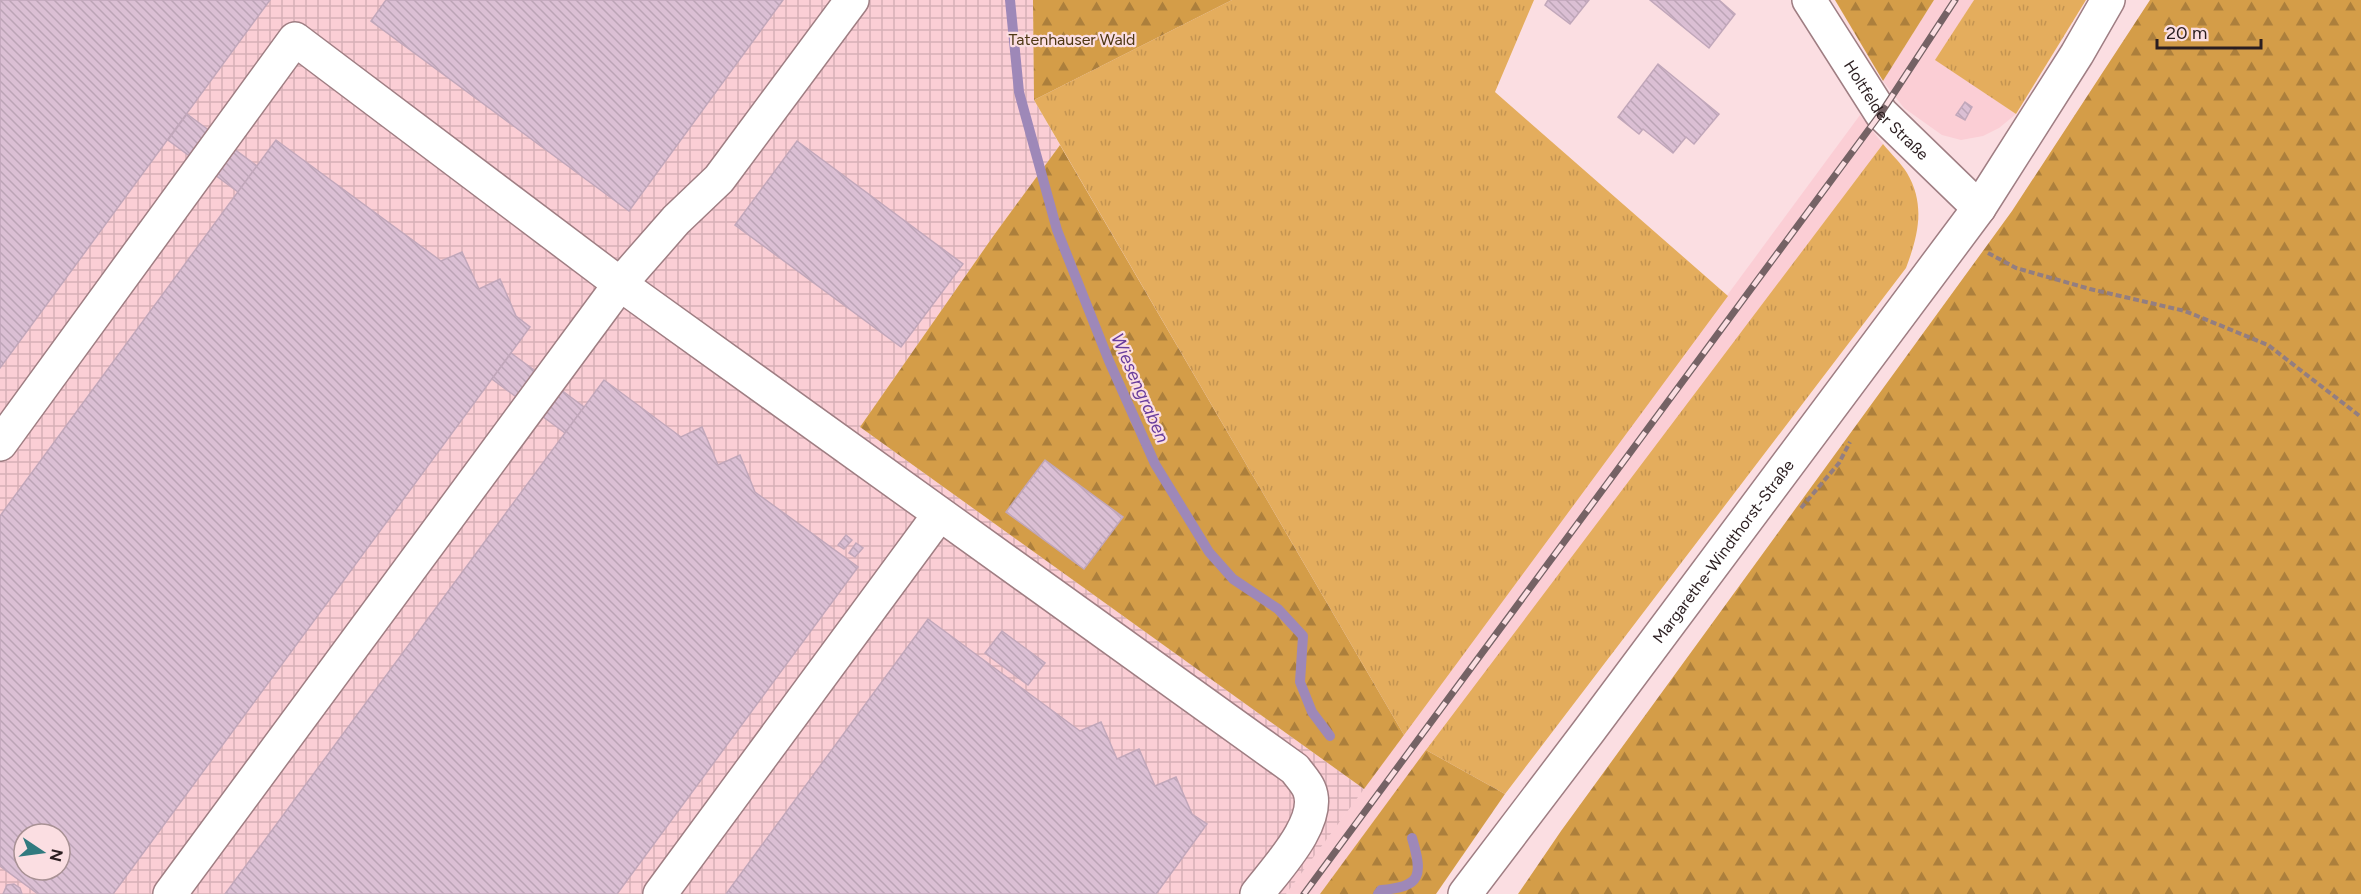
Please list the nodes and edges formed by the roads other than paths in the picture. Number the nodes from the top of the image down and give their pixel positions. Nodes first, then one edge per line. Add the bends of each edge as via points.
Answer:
1 (852, 0) edge
2 (1809, 0) edge
3 (2108, 0) edge
4 (1970, 220) junction
5 (620, 284) junction
6 (0, 444) edge
7 (939, 515) junction
8 (170, 894) edge
9 (660, 894) edge
10 (1257, 894) edge
11 (1465, 894) edge

1 - 5 street via 719,178
2 - 4 street, Holtfelder Straße via 1881,113
3 - 4 street, Margarethe-Windthorst-Straße
4 - 11 street, Margarethe-Windthorst-Straße
5 - 6 street via 295,39
5 - 7 street
5 - 8 street
7 - 9 street
7 - 10 street via 1296,770 1310,790 1310,815 1298,839

